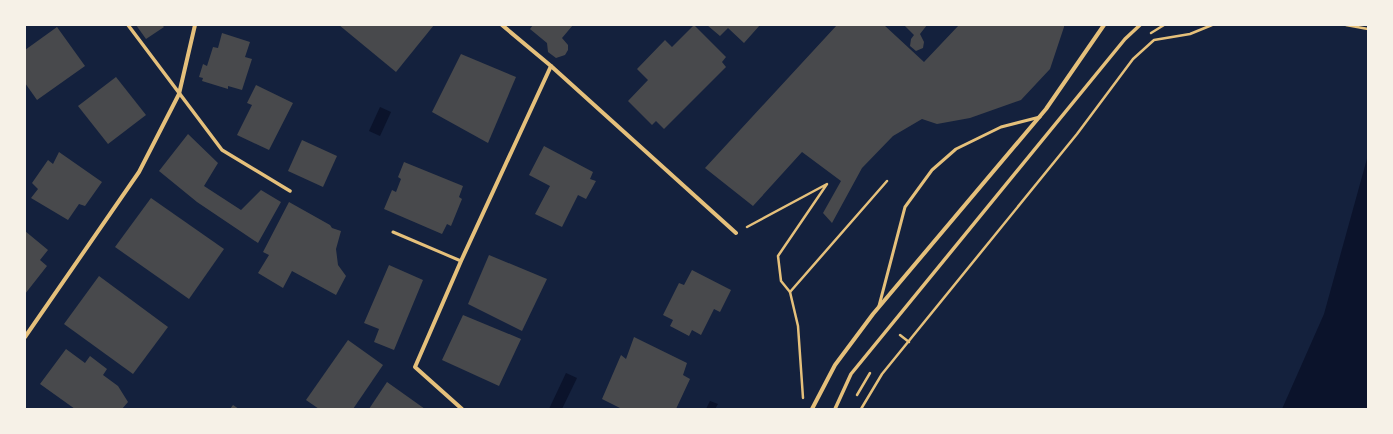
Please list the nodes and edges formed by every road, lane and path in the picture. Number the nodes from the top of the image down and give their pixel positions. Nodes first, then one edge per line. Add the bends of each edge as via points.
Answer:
1 (128, 25) edge
2 (195, 25) edge
3 (502, 25) edge
4 (1104, 25) edge
5 (1140, 25) edge
6 (1212, 25) edge
7 (1346, 25) edge
8 (507, 27) edge
9 (1368, 29) edge
10 (551, 66) junction
11 (178, 94) junction
12 (1040, 117) junction
13 (887, 181) dead end
14 (290, 191) dead end
15 (393, 232) dead end
16 (736, 233) joint
17 (461, 261) junction
18 (790, 292) junction
19 (878, 307) junction
20 (25, 337) edge
21 (803, 402) dead end
22 (462, 409) edge
23 (812, 409) edge
24 (834, 409) edge
25 (861, 409) edge

1 - 11 street
2 - 11 street
3 - 8 street
4 - 12 street
5 - 24 street via 1120,44 851,374
6 - 25 path via 1190,34 1154,40 1133,59 1077,134 882,374
7 - 9 path
8 - 10 street
10 - 16 street
10 - 17 street
11 - 14 street via 222,150
11 - 20 street via 139,172
12 - 19 street
12 - 19 lane via 1001,127 956,149 932,170 906,207
13 - 18 path
15 - 17 lane
16 - 18 path via 827,184 778,256 781,281
17 - 22 street via 415,367
18 - 21 path via 798,326
19 - 23 street via 835,365

